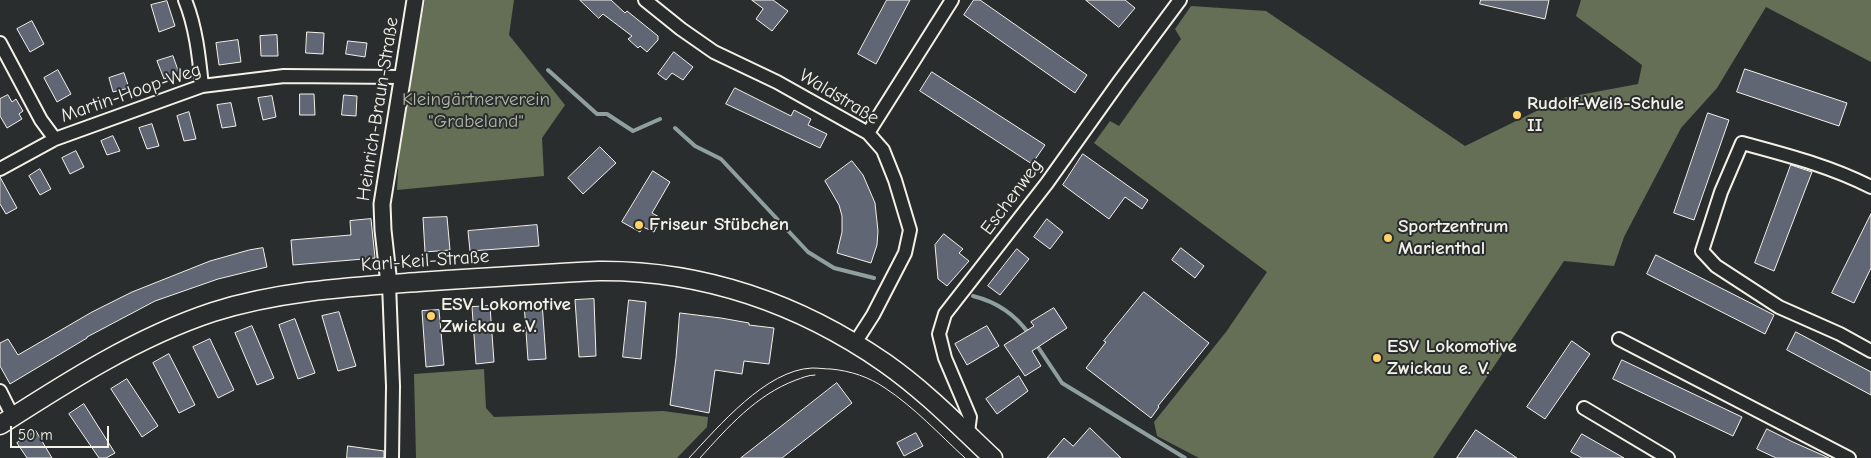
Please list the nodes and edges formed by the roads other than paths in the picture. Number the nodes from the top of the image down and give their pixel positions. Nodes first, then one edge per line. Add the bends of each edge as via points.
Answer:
1 (185, 0) edge
2 (416, 0) edge
3 (646, 0) edge
4 (952, 0) edge
5 (1180, 0) edge
6 (0, 43) edge
7 (402, 77) junction
8 (202, 86) junction
9 (868, 133) junction
10 (55, 139) junction
11 (0, 169) edge
12 (1871, 188) edge
13 (389, 284) junction
14 (1619, 339) dead end
15 (855, 343) junction
16 (1871, 351) edge
17 (0, 391) edge
18 (1584, 408) dead end
19 (4, 421) edge
20 (968, 432) junction
21 (392, 458) edge
22 (993, 458) edge
23 (1668, 458) edge
24 (1849, 458) edge

1 - 8 street via 198,49
2 - 7 street, Heinrich-Braun-Straße
3 - 9 street, Waldstraße via 714,52 777,82
4 - 9 street
5 - 20 street, Eschenweg via 1047,183 945,314 939,334 945,358 970,417
6 - 10 street via 41,120
7 - 8 street, Martin-Hoop-Weg via 284,76
7 - 13 street, Heinrich-Braun-Straße via 382,204
8 - 10 street, Martin-Hoop-Weg
9 - 15 street, Waldstraße via 882,150 896,180 910,230 905,253
10 - 11 street, Martin-Hoop-Weg
12 - 16 street via 1825,166 1742,143 1721,192 1702,251 1716,266 1779,307
13 - 15 main road, Karl-Keil-Straße via 599,271 654,273 749,293 802,315
13 - 19 main road, Karl-Keil-Straße via 296,293 206,314 114,356
13 - 21 street
14 - 24 street
15 - 20 main road, Karl-Keil-Straße via 886,364
17 - 19 street
18 - 23 street
20 - 22 main road, Karl-Keil-Straße

